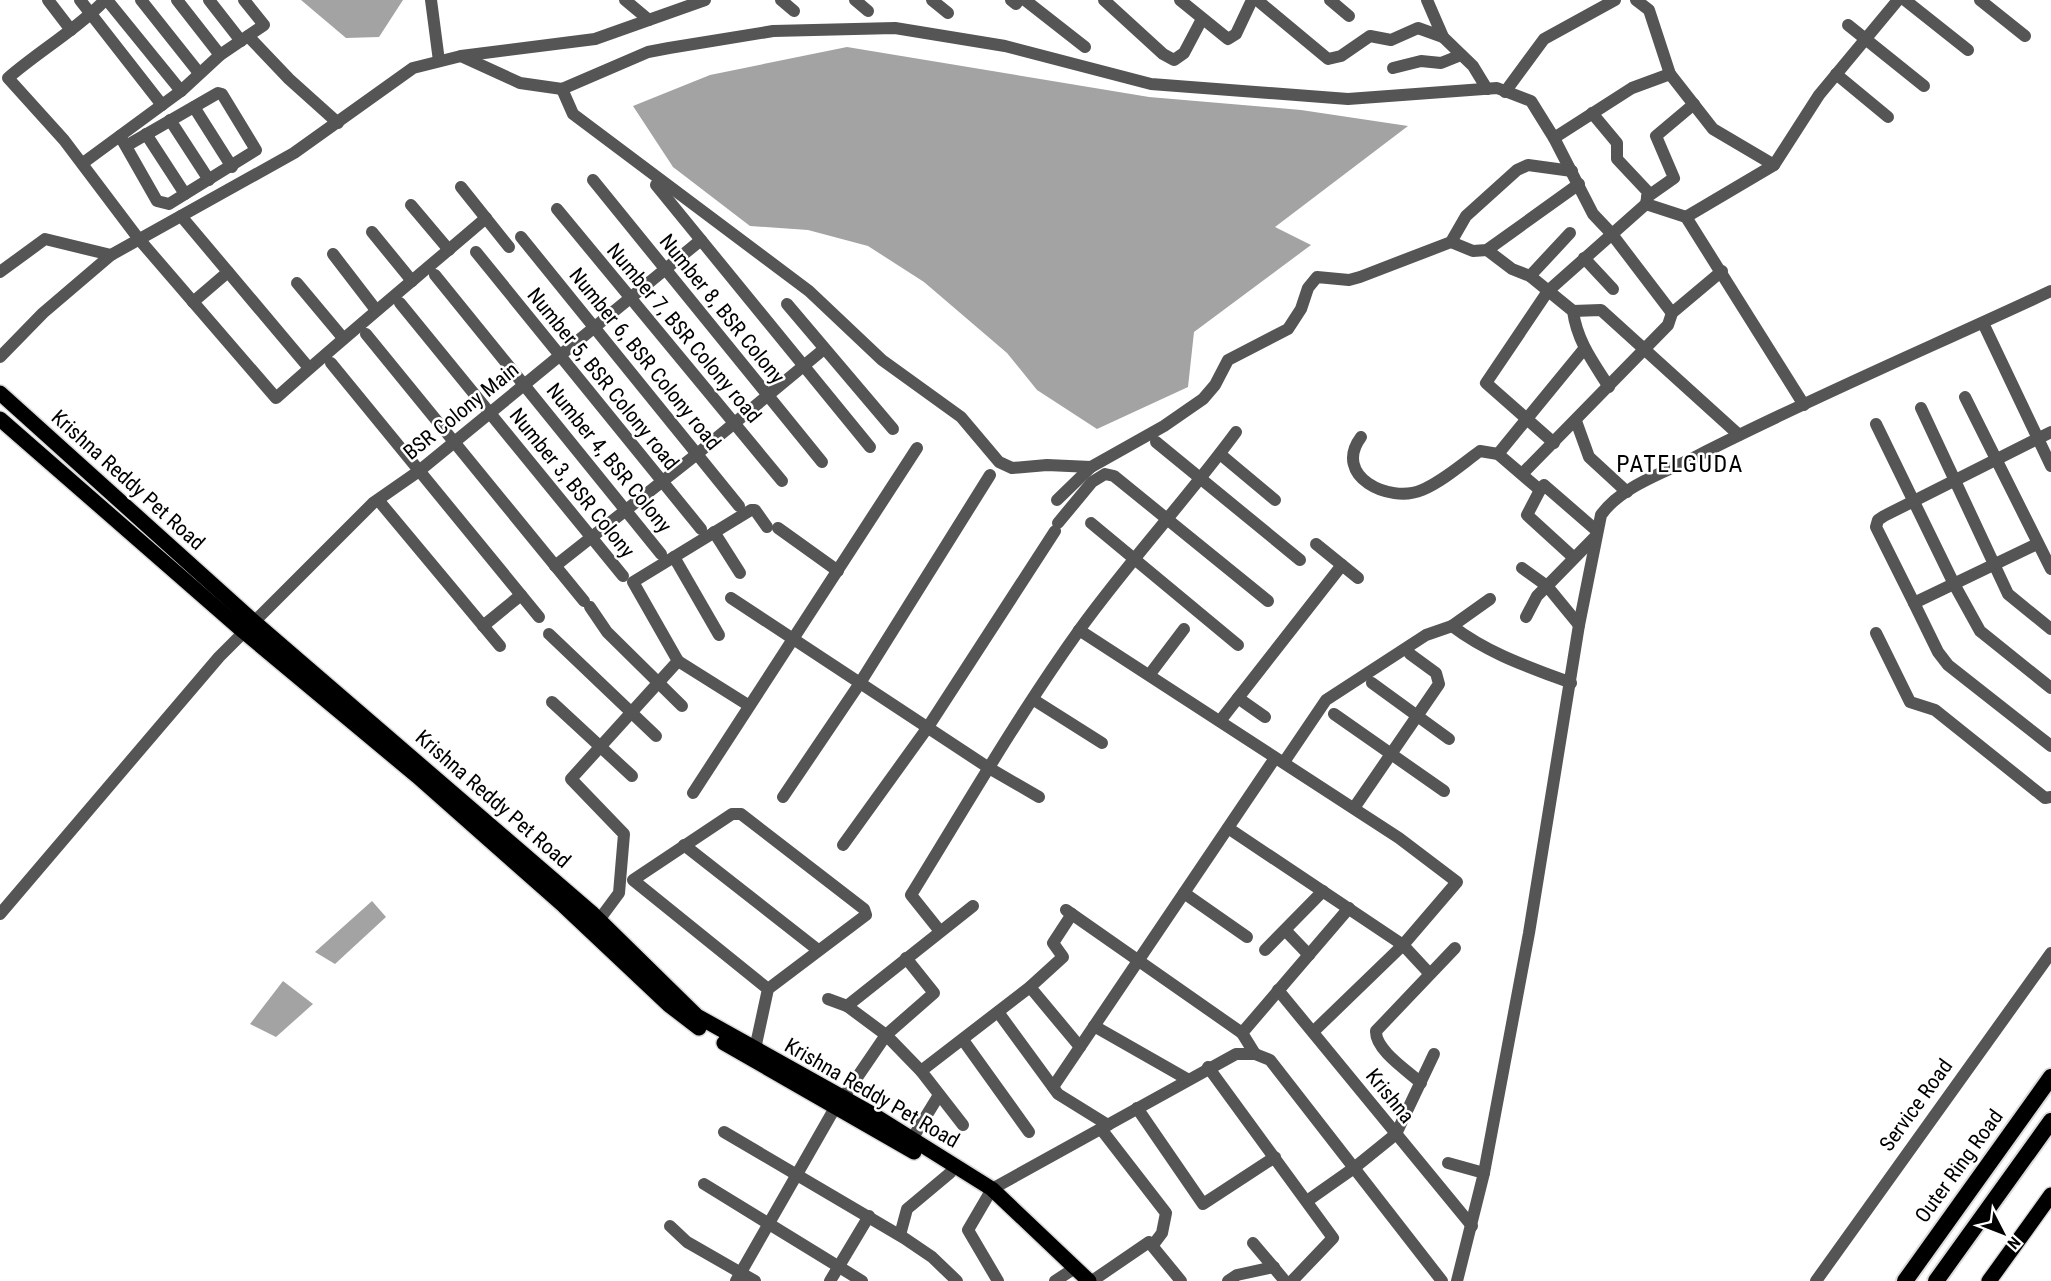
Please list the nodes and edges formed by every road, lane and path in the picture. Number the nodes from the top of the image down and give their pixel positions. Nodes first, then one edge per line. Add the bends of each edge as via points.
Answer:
1 (48, 0) edge
2 (80, 0) edge
3 (106, 0) edge
4 (141, 0) edge
5 (177, 0) edge
6 (209, 0) edge
7 (244, 0) edge
8 (431, 0) edge
9 (625, 0) edge
10 (781, 0) edge
11 (855, 0) edge
12 (932, 0) edge
13 (1011, 0) edge
14 (1019, 0) edge
15 (1025, 0) edge
16 (1104, 0) edge
17 (1180, 0) edge
18 (1252, 0) edge
19 (1257, 0) edge
20 (1330, 0) edge
21 (1427, 0) edge
22 (1588, 0) edge
23 (1615, 0) edge
24 (1636, 0) edge
25 (1898, 0) edge
26 (1905, 0) edge
27 (1980, 0) edge
28 (701, 1) edge
29 (794, 11) dead end
30 (868, 11) dead end
31 (948, 13) dead end
32 (1590, 13) junction
33 (91, 15) junction
34 (1349, 16) dead end
35 (1202, 19) junction
36 (649, 20) junction
37 (1848, 25) dead end
38 (71, 30) junction
39 (2025, 36) dead end
40 (1443, 37) junction
41 (1866, 37) junction
42 (245, 38) junction
43 (1085, 47) dead end
44 (1968, 50) dead end
45 (220, 55) junction
46 (1461, 55) junction
47 (460, 56) junction
48 (440, 61) junction
49 (1393, 68) dead end
50 (199, 73) junction
51 (1670, 74) junction
52 (1836, 74) junction
53 (1924, 86) dead end
54 (562, 89) junction
55 (1487, 89) junction
56 (181, 91) junction
57 (1505, 92) junction
58 (1694, 104) junction
59 (162, 105) junction
60 (194, 106) junction
61 (1592, 113) junction
62 (1888, 117) dead end
63 (170, 120) junction
64 (338, 123) junction
65 (146, 134) junction
66 (1554, 138) junction
67 (123, 141) junction
68 (83, 163) junction
69 (1774, 165) junction
70 (232, 167) junction
71 (1572, 171) junction
72 (208, 180) junction
73 (592, 180) dead end
74 (1579, 184) junction
75 (656, 186) dead end
76 (461, 187) dead end
77 (185, 194) junction
78 (1647, 200) junction
79 (411, 205) dead end
80 (557, 209) dead end
81 (181, 216) junction
82 (486, 218) junction
83 (1686, 218) junction
84 (372, 232) dead end
85 (1570, 233) dead end
86 (1611, 233) junction
87 (522, 237) dead end
88 (138, 238) junction
89 (701, 240) junction
90 (1451, 242) junction
91 (509, 247) dead end
92 (449, 250) junction
93 (1487, 250) junction
94 (476, 252) dead end
95 (333, 254) dead end
96 (111, 255) junction
97 (1584, 258) junction
98 (664, 270) junction
99 (1722, 271) junction
100 (0, 272) edge
101 (228, 272) junction
102 (435, 275) dead end
103 (1530, 276) junction
104 (412, 281) junction
105 (297, 283) dead end
106 (1613, 289) dead end
107 (1548, 291) junction
108 (2051, 291) edge
109 (631, 298) junction
110 (193, 302) junction
111 (400, 303) dead end
112 (787, 304) dead end
113 (376, 310) junction
114 (1572, 311) junction
115 (1672, 313) junction
116 (1983, 323) junction
117 (595, 328) junction
118 (366, 334) dead end
119 (343, 338) junction
120 (824, 349) junction
121 (1584, 349) junction
122 (1643, 351) junction
123 (560, 356) junction
124 (0, 357) edge
125 (331, 363) dead end
126 (803, 366) junction
127 (309, 368) junction
128 (524, 384) junction
129 (1609, 387) junction
130 (0, 393) edge
131 (768, 396) junction
132 (1965, 397) dead end
133 (1804, 405) junction
134 (1921, 408) dead end
135 (489, 412) junction
136 (0, 419) edge
137 (1524, 419) junction
138 (1576, 422) junction
139 (734, 423) junction
140 (1876, 424) dead end
141 (893, 429) dead end
142 (1236, 432) dead end
143 (2051, 432) edge
144 (1739, 435) junction
145 (1361, 437) dead end
146 (2038, 439) junction
147 (454, 442) junction
148 (1156, 442) dead end
149 (1554, 443) junction
150 (870, 447) dead end
151 (917, 448) dead end
152 (697, 454) junction
153 (1220, 454) junction
154 (1498, 454) junction
155 (1996, 459) junction
156 (822, 462) dead end
157 (2051, 466) edge
158 (1091, 467) junction
159 (419, 471) junction
160 (1523, 473) junction
161 (990, 475) dead end
162 (1201, 478) junction
163 (782, 481) dead end
164 (1954, 481) junction
165 (662, 483) junction
166 (1540, 490) junction
167 (1627, 492) junction
168 (1275, 500) dead end
169 (1913, 500) junction
170 (379, 501) junction
171 (1057, 501) dead end
172 (739, 506) dead end
173 (626, 511) junction
174 (1166, 520) junction
175 (1090, 523) dead end
176 (707, 531) junction
177 (1597, 533) junction
178 (591, 538) junction
179 (1316, 544) dead end
180 (2037, 544) junction
181 (661, 554) dead end
182 (674, 557) junction
183 (1573, 557) junction
184 (1133, 558) junction
185 (1300, 560) dead end
186 (1342, 565) junction
187 (1993, 565) junction
188 (555, 566) junction
189 (1522, 568) dead end
190 (2051, 569) edge
191 (838, 571) junction
192 (740, 573) dead end
193 (623, 576) dead end
194 (1358, 578) dead end
195 (1954, 584) junction
196 (1546, 586) junction
197 (521, 595) junction
198 (731, 598) dead end
199 (1490, 599) dead end
200 (1268, 601) dead end
201 (1914, 603) junction
202 (538, 616) dead end
203 (1526, 617) dead end
204 (1580, 625) junction
205 (248, 626) junction
206 (483, 626) junction
207 (1452, 626) junction
208 (1184, 629) dead end
209 (2051, 629) edge
210 (1079, 630) junction
211 (1876, 633) dead end
212 (549, 634) dead end
213 (719, 635) dead end
214 (793, 640) junction
215 (1238, 645) dead end
216 (500, 646) dead end
217 (1410, 654) dead end
218 (678, 661) junction
219 (1150, 674) junction
220 (860, 683) junction
221 (1372, 683) dead end
222 (1571, 683) junction
223 (658, 684) junction
224 (2051, 688) edge
225 (1238, 698) junction
226 (1034, 700) junction
227 (552, 702) dead end
228 (748, 705) junction
229 (682, 706) dead end
230 (632, 713) junction
231 (1334, 714) dead end
232 (1418, 716) junction
233 (1265, 717) dead end
234 (1220, 721) junction
235 (928, 727) junction
236 (656, 736) dead end
237 (1449, 739) dead end
238 (1102, 743) dead end
239 (2051, 746) edge
240 (600, 747) junction
241 (1391, 753) junction
242 (1280, 760) junction
243 (989, 768) junction
244 (632, 776) dead end
245 (1444, 791) dead end
246 (693, 793) dead end
247 (783, 797) dead end
248 (1039, 797) dead end
249 (2051, 797) edge
250 (1353, 808) junction
251 (1228, 828) junction
252 (684, 845) junction
253 (843, 846) dead end
254 (1323, 891) junction
255 (1184, 893) junction
256 (973, 906) dead end
257 (1349, 908) junction
258 (0, 914) edge
259 (599, 920) junction
260 (939, 930) junction
261 (1286, 931) junction
262 (1247, 937) dead end
263 (1403, 945) junction
264 (1455, 948) dead end
265 (818, 950) junction
266 (1265, 950) dead end
267 (2051, 953) edge
268 (1309, 955) junction
269 (906, 958) junction
270 (1139, 960) junction
271 (1429, 973) junction
272 (1030, 987) junction
273 (768, 989) junction
274 (1278, 990) junction
275 (828, 999) dead end
276 (847, 1006) junction
277 (998, 1012) junction
278 (1094, 1026) junction
279 (1312, 1032) junction
280 (1242, 1033) junction
281 (886, 1035) junction
282 (963, 1040) junction
283 (1080, 1047) junction
284 (755, 1048) junction
285 (1255, 1054) junction
286 (1434, 1054) dead end
287 (1208, 1067) junction
288 (921, 1071) junction
289 (2051, 1077) edge
290 (1187, 1079) junction
291 (1421, 1083) junction
292 (1053, 1087) junction
293 (939, 1095) junction
294 (840, 1102) junction
295 (1137, 1108) junction
296 (2051, 1121) edge
297 (963, 1125) dead end
298 (1105, 1127) junction
299 (724, 1132) dead end
300 (1029, 1132) dead end
301 (1396, 1134) junction
302 (912, 1139) junction
303 (1275, 1157) junction
304 (1448, 1163) dead end
305 (1354, 1168) junction
306 (950, 1173) junction
307 (1484, 1173) junction
308 (797, 1174) junction
309 (704, 1184) dead end
310 (992, 1189) junction
311 (2051, 1195) edge
312 (1307, 1201) junction
313 (869, 1216) junction
314 (769, 1223) junction
315 (670, 1226) dead end
316 (1472, 1227) junction
317 (900, 1235) junction
318 (1253, 1243) dead end
319 (1153, 1245) junction
320 (1464, 1261) junction
321 (838, 1266) junction
322 (1274, 1267) junction
323 (1074, 1268) junction
324 (738, 1277) edge
325 (1441, 1278) edge
326 (755, 1281) edge
327 (830, 1281) edge
328 (862, 1281) edge
329 (957, 1281) edge
330 (998, 1281) edge
331 (1055, 1281) edge
332 (1091, 1281) edge
333 (1181, 1281) edge
334 (1228, 1281) edge
335 (1285, 1281) edge
336 (1292, 1281) edge
337 (1457, 1281) edge
338 (1816, 1281) edge
339 (1905, 1281) edge
340 (1936, 1281) edge
341 (1989, 1281) edge

1 - 38 street
2 - 33 street
3 - 33 street
3 - 56 street
4 - 50 street
5 - 45 street
6 - 42 street
7 - 42 street via 264,25
8 - 48 street
9 - 36 street
10 - 29 street
11 - 30 street
12 - 31 street
13 - 14 street via 1016,4
15 - 43 street
16 - 35 street via 1174,60 1184,53
17 - 35 street
18 - 35 street via 1232,38 1223,37
19 - 40 street via 1328,58 1341,56 1370,36 1391,40 1418,28
20 - 34 street
21 - 40 street
22 - 32 street
23 - 32 street
24 - 51 street via 1649,10
25 - 41 street
26 - 44 street
27 - 39 street
28 - 36 street
32 - 57 street via 1544,39
33 - 38 street
33 - 59 street
36 - 47 street via 596,39
37 - 41 street
38 - 68 street via 8,78
40 - 46 street
41 - 52 street
41 - 53 street
42 - 45 street
42 - 64 street
45 - 50 street
46 - 49 street via 1441,63 1421,61
46 - 55 street
47 - 48 street
47 - 54 street via 520,83
48 - 64 street via 413,68
50 - 56 street
51 - 58 street
51 - 61 street via 1632,88
52 - 62 street
52 - 69 street
54 - 55 street via 648,52 669,48 773,31 895,28 1005,46 1151,84 1348,99
54 - 158 street via 573,114 809,291 882,360 961,417 999,462 1012,468
55 - 57 street
56 - 59 street
57 - 66 street via 1531,101
58 - 69 street via 1713,129
58 - 78 street via 1656,136 1674,178
59 - 67 street
60 - 63 street
60 - 70 street
60 - 70 street via 214,94 222,94 255,145 253,154
61 - 66 street
61 - 78 street via 1617,143 1617,159 1648,192
63 - 65 street
63 - 72 street
64 - 81 street via 294,153
65 - 67 street
65 - 77 street
66 - 71 street
67 - 68 street
67 - 77 street via 157,201 169,204
68 - 88 street
69 - 83 street
70 - 72 street
71 - 74 street
71 - 90 street via 1528,165 1518,170 1466,216
72 - 77 street
73 - 98 street, Number 8, BSR Colony
74 - 86 street via 1593,214
74 - 93 street
75 - 89 street
76 - 82 street
78 - 83 street
78 - 86 street
79 - 92 street
80 - 109 street, Number 7, BSR Colony road
81 - 88 street
81 - 101 street
82 - 91 street
82 - 92 street
83 - 99 street
84 - 104 street
85 - 103 street
86 - 97 street
86 - 115 street
87 - 117 street, Number 6, BSR Colony road
88 - 96 street
88 - 110 street
89 - 98 street, BSR Colony Main
89 - 126 street
90 - 93 street via 1473,251
90 - 158 street via 1349,280 1317,277 1288,329 1228,360 1203,399
92 - 104 street
93 - 103 street via 1512,269
94 - 123 street, Number 5, BSR Colony road
95 - 113 street
96 - 100 street via 45,239
96 - 124 street via 43,313
97 - 106 street
97 - 107 street
98 - 109 street, BSR Colony Main
98 - 131 street, Number 8, BSR Colony
99 - 115 street
99 - 133 street
101 - 110 street
101 - 127 street
102 - 128 street, Number 4, BSR Colony
103 - 107 street
104 - 113 street
105 - 119 street
107 - 114 street
107 - 137 street via 1486,383
108 - 116 street
109 - 117 street, BSR Colony Main
109 - 139 street, Number 7, BSR Colony road
110 - 127 street via 276,398
111 - 135 street, Number 3, BSR Colony
112 - 120 street
113 - 119 street
114 - 121 street
114 - 122 street via 1601,310
115 - 122 street via 1668,325
116 - 133 street
116 - 146 street
117 - 123 street, BSR Colony Main
117 - 152 street, Number 6, BSR Colony road
118 - 147 street
119 - 127 street
120 - 126 street
120 - 141 street
121 - 129 street
121 - 137 street
122 - 129 street
122 - 144 street
123 - 128 street, BSR Colony Main
123 - 165 street, Number 5, BSR Colony road
125 - 159 street
126 - 131 street
126 - 150 street
128 - 135 street, BSR Colony Main
128 - 173 street, Number 4, BSR Colony
129 - 138 street
130 - 205 main road, Krishna Reddy Pet Road
131 - 139 street
131 - 156 street, Number 8, BSR Colony
132 - 155 street
133 - 144 street
134 - 164 street
135 - 147 street, BSR Colony Main
135 - 178 street, Number 3, BSR Colony
136 - 205 main road, Krishna Reddy Pet Road
137 - 149 street
137 - 154 street
138 - 149 street
138 - 167 street via 1589,457
139 - 152 street
139 - 163 street, Number 7, BSR Colony road
140 - 169 street
142 - 153 street
143 - 146 street
144 - 167 street
145 - 154 street via 1353,447 1353,465 1360,477 1377,489 1399,494 1421,491 1480,451
146 - 155 street
146 - 157 street
147 - 159 street, BSR Colony Main
147 - 188 street
148 - 162 street
149 - 160 street
151 - 191 street
152 - 165 street
152 - 172 street, Number 6, BSR Colony road
153 - 162 street
153 - 168 street
154 - 160 street
155 - 164 street
155 - 180 street
158 - 171 street
159 - 170 street, BSR Colony Main
159 - 197 street
160 - 166 street
161 - 220 street
162 - 174 street
162 - 185 street
164 - 169 street
164 - 187 street
165 - 173 street
165 - 176 street, Number 5, BSR Colony road
166 - 177 street via 1544,485
166 - 183 street via 1527,515
167 - 177 street via 1608,505
169 - 195 street
169 - 201 street via 1878,520 1876,527
170 - 205 street, BSR Colony Main
170 - 206 street
173 - 178 street
173 - 181 street, Number 4, BSR Colony
174 - 184 street
174 - 200 street
174 - 235 street via 1114,476 1105,474 1092,482 1057,527
175 - 184 street
176 - 182 street
176 - 191 street via 755,510 772,527
176 - 192 street, Number 5, BSR Colony road
177 - 183 street
177 - 204 street
178 - 188 street
178 - 193 street, Number 3, BSR Colony
179 - 186 street
180 - 187 street
180 - 190 street
182 - 213 street
182 - 218 street via 634,580 633,585
183 - 196 street
184 - 210 street
184 - 215 street
186 - 194 street
186 - 225 street
187 - 195 street
187 - 209 street via 2008,594
188 - 223 street via 607,632
189 - 196 street
191 - 214 street
195 - 201 street
195 - 224 street via 1980,631
196 - 203 street
196 - 204 street
197 - 202 street
197 - 206 street
198 - 214 street
199 - 207 street
201 - 239 street via 1948,665
204 - 222 street
205 - 258 street, BSR Colony Main
205 - 259 main road, Krishna Reddy Pet Road
205 - 294 main road, Krishna Reddy Pet Road via 689,1022
206 - 216 street
207 - 222 street via 1498,656
207 - 242 street via 1426,635 1326,700
208 - 219 street
210 - 219 street
210 - 226 street
211 - 249 street via 1910,702 1935,710 2045,798
212 - 230 street
214 - 220 street
214 - 228 street
217 - 232 street via 1439,678
218 - 223 street
218 - 228 street
219 - 234 street
220 - 235 street
220 - 247 street
221 - 232 street
222 - 307 street
223 - 229 street
223 - 230 street
225 - 233 street
225 - 234 street
226 - 238 street
226 - 243 street
227 - 240 street
228 - 246 street
230 - 236 street
230 - 240 street
231 - 241 street
232 - 237 street
232 - 241 street
234 - 242 street
235 - 243 street
235 - 253 street
240 - 244 street
240 - 259 street via 571,779 624,834 619,893
241 - 245 street
241 - 250 street
242 - 250 street
242 - 251 street
243 - 248 street
243 - 260 street via 911,895
250 - 263 street via 1457,882
251 - 254 street
251 - 255 street
252 - 265 street
252 - 265 street via 732,814 741,814 864,909 863,920
252 - 273 street via 635,876 635,884
254 - 257 street
254 - 261 street
255 - 262 street
255 - 270 street
256 - 260 street
257 - 263 street
257 - 268 street
259 - 284 main road, Krishna Reddy Pet Road via 696,1016
260 - 269 street
261 - 266 street
261 - 268 street
263 - 271 street
263 - 279 street
264 - 271 street
265 - 273 street
267 - 338 street, Service Road
268 - 274 street
269 - 276 street
269 - 281 street via 934,993
270 - 272 street via 1069,912 1053,943 1063,957
270 - 278 street
270 - 280 street
271 - 291 street via 1376,1031 1381,1046
272 - 277 street
272 - 283 street
273 - 284 street
274 - 279 street, Krishna
274 - 280 street
275 - 276 street
276 - 281 street
277 - 282 street
277 - 292 street
278 - 283 street
278 - 290 street
279 - 301 street, Krishna
280 - 285 street
281 - 288 street
281 - 294 street
282 - 288 street
282 - 300 street
283 - 292 street
284 - 294 main road, Krishna Reddy Pet Road
285 - 287 street via 1236,1054
285 - 305 street via 1270,1060
286 - 291 street
287 - 290 street
287 - 303 street
288 - 293 street
289 - 339 highway, Outer Ring Road
290 - 295 street
291 - 301 street
292 - 298 street
293 - 297 street
293 - 302 street
294 - 302 main road, Krishna Reddy Pet Road
294 - 306 main road, Krishna Reddy Pet Road
294 - 308 street
295 - 298 street
295 - 303 street via 1203,1204
296 - 340 highway
298 - 310 street
298 - 319 street via 1166,1213 1162,1233
299 - 308 street
301 - 305 street
301 - 316 street, Krishna
302 - 310 main road, Krishna Reddy Pet Road
303 - 312 street
304 - 307 street
305 - 312 street
305 - 325 street
306 - 310 main road, Krishna Reddy Pet Road via 964,1182
306 - 317 street via 907,1209
307 - 316 street
308 - 313 street
308 - 314 street
309 - 314 street
310 - 323 main road, Krishna Reddy Pet Road
310 - 330 street via 968,1230
311 - 341 main road
312 - 336 street via 1333,1238
313 - 317 street
313 - 321 street
314 - 321 street
314 - 324 street
315 - 324 street
316 - 320 street
317 - 329 street
318 - 322 street
319 - 332 street via 1149,1242
319 - 333 street
320 - 325 street
320 - 337 street
321 - 327 street
321 - 328 street
322 - 334 street via 1237,1275
322 - 335 street
323 - 331 street
323 - 332 main road, Krishna Reddy Pet Road
324 - 326 street

